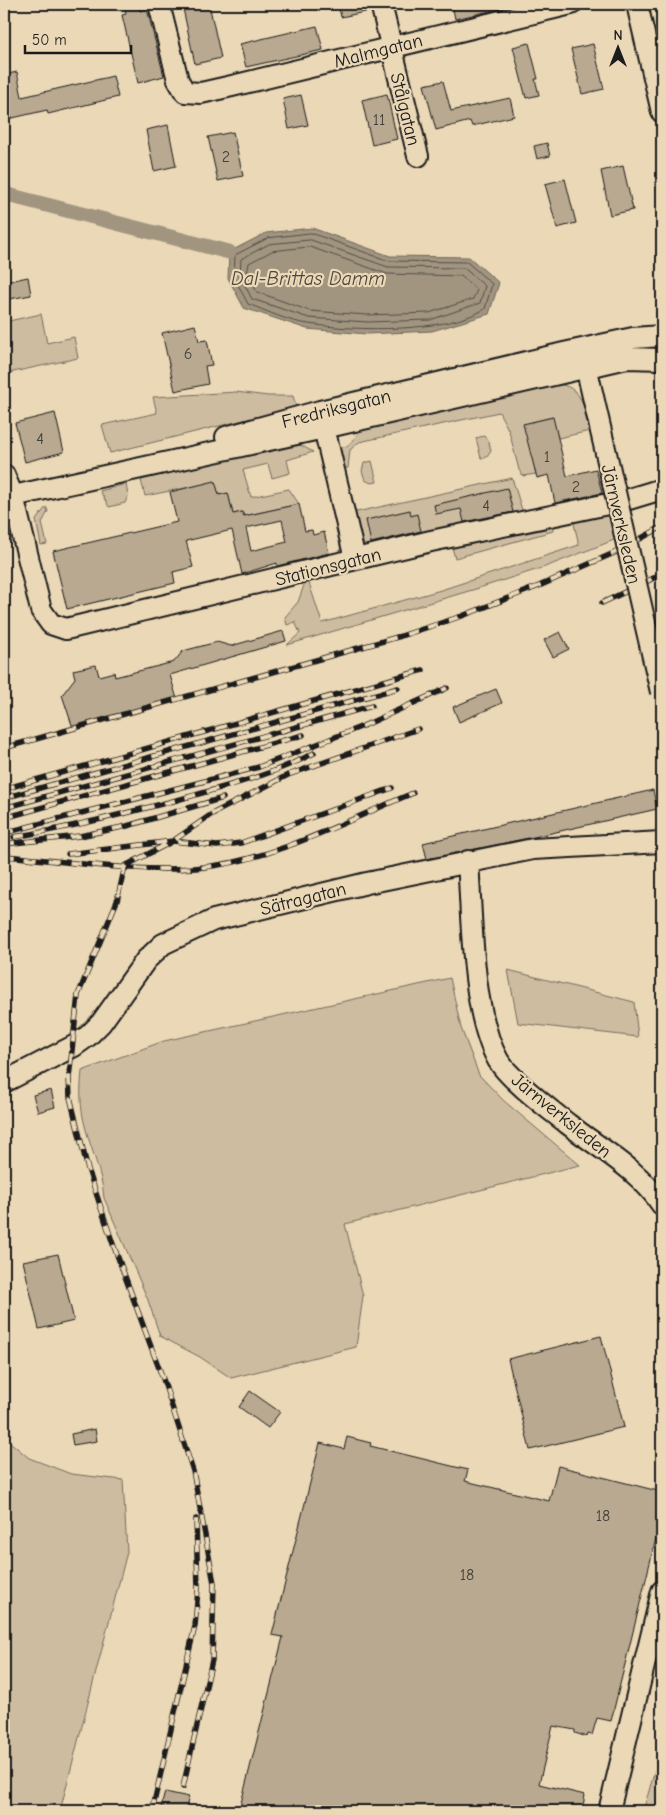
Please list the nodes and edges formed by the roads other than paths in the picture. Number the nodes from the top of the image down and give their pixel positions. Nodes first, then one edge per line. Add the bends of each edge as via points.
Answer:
1 (159, 4) edge
2 (381, 4) edge
3 (571, 4) edge
4 (636, 4) edge
5 (391, 47) junction
6 (662, 112) edge
7 (418, 156) dead end
8 (662, 336) edge
9 (584, 358) junction
10 (662, 359) edge
11 (322, 420) junction
12 (4, 475) edge
13 (662, 489) edge
14 (8, 497) edge
15 (629, 499) dead end
16 (608, 504) dead end
17 (355, 559) junction
18 (661, 696) edge
19 (662, 842) edge
20 (468, 861) junction
21 (4, 1082) edge
22 (662, 1206) edge
23 (662, 1591) edge
24 (609, 1811) edge

1 - 5 street, Malmgatan via 178,80 185,92 201,93
2 - 5 street, Stålgatan
3 - 5 street, Malmgatan
4 - 6 street
5 - 7 street, Stålgatan
8 - 9 street, Fredriksgatan via 633,338
9 - 10 street, Fredriksgatan
9 - 11 street, Fredriksgatan
9 - 18 street, Järnverksleden, bridge
11 - 14 street, Fredriksgatan via 40,486
11 - 17 street
12 - 14 street
13 - 15 street
14 - 17 street, Stationsgatan via 20,527 41,610 58,628 76,628
16 - 17 street, Stationsgatan
19 - 20 street, Sätragatan via 533,849
20 - 21 street, Sätragatan via 298,898 214,920 186,932 162,944 146,960 88,1036
20 - 22 street, Järnverksleden via 477,984 498,1060 512,1077 568,1124 631,1170 650,1188
23 - 24 street

